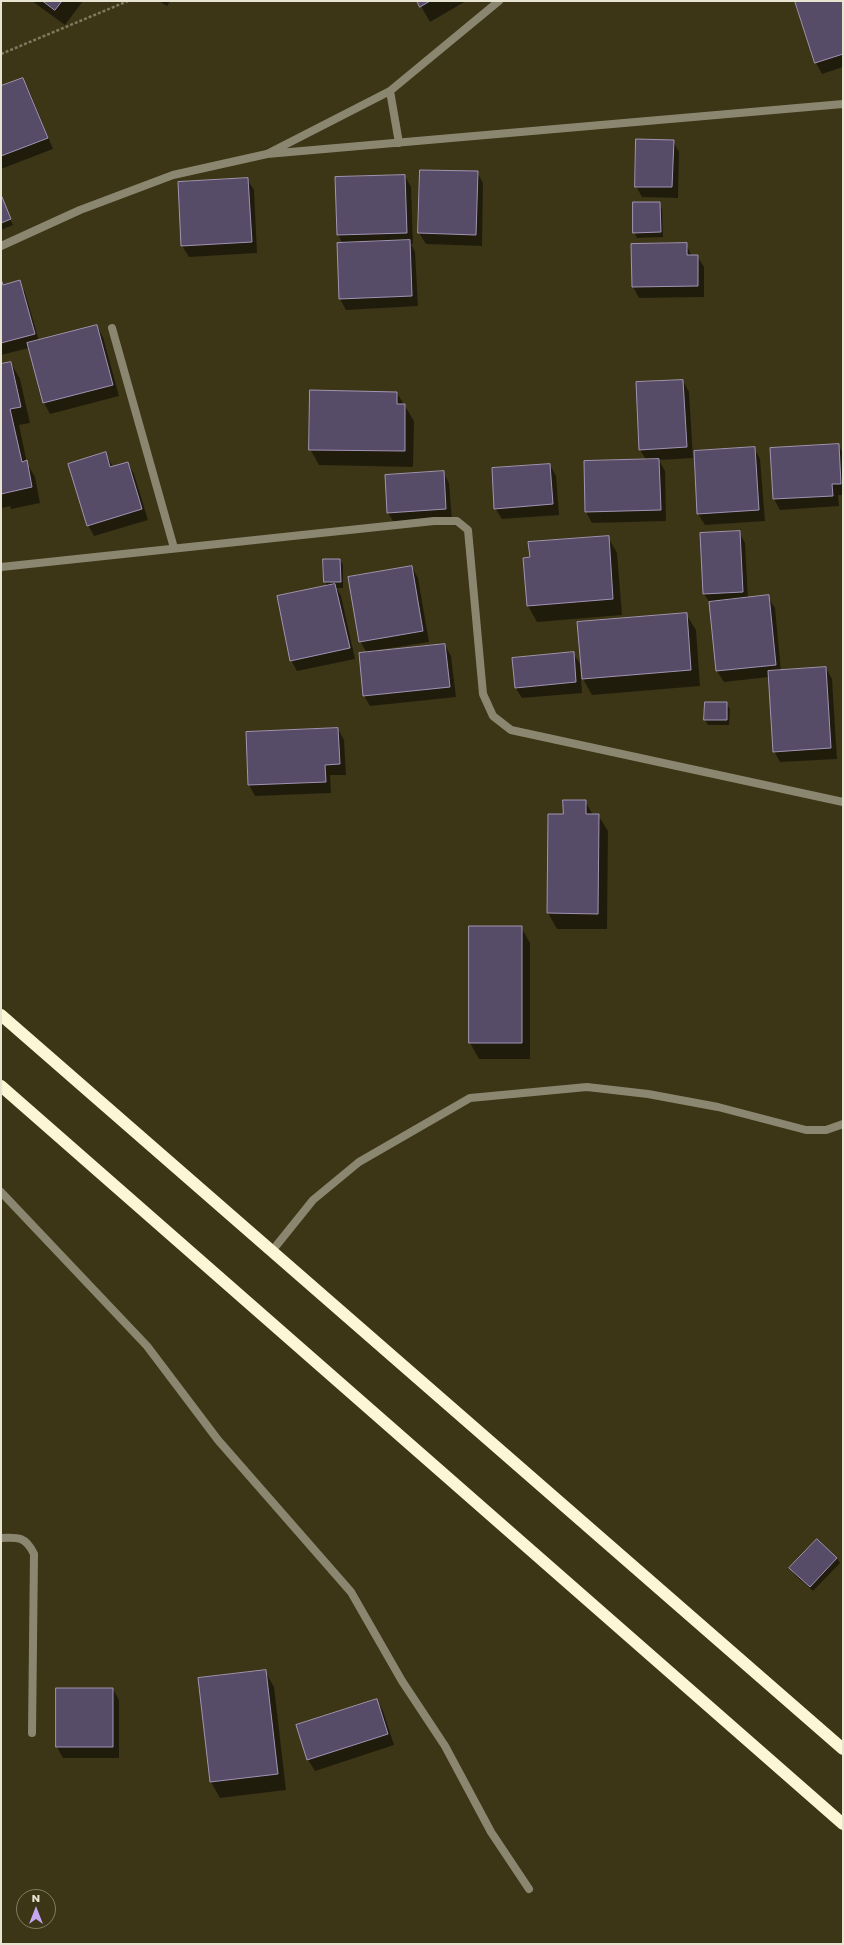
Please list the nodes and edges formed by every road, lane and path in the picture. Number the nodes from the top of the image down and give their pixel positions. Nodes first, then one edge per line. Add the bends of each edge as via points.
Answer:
1 (128, 1) edge
2 (499, 1) edge
3 (1, 54) edge
4 (390, 91) junction
5 (843, 104) edge
6 (399, 143) junction
7 (267, 154) junction
8 (1, 246) edge
9 (112, 328) dead end
10 (174, 548) junction
11 (1, 567) edge
12 (843, 802) edge
13 (1, 1016) edge
14 (1, 1086) edge
15 (843, 1124) edge
16 (1, 1192) edge
17 (272, 1251) junction
18 (1, 1538) edge
19 (32, 1733) dead end
20 (843, 1750) edge
21 (843, 1824) edge
22 (529, 1889) dead end

1 - 3 path
2 - 4 street
4 - 6 street
4 - 7 street
5 - 6 street
6 - 7 street
7 - 8 street via 173,175 80,210
9 - 10 street
10 - 11 street
10 - 12 street via 434,521 457,521 468,530 483,694 493,716 511,730
13 - 17 highway
14 - 21 highway
15 - 17 street via 826,1130 806,1130 718,1107 648,1094 587,1087 470,1098 359,1162 313,1200
16 - 22 street via 147,1346 218,1440 351,1592 402,1681 445,1746 491,1832
17 - 20 highway
18 - 19 street via 17,1538 29,1543 34,1554

